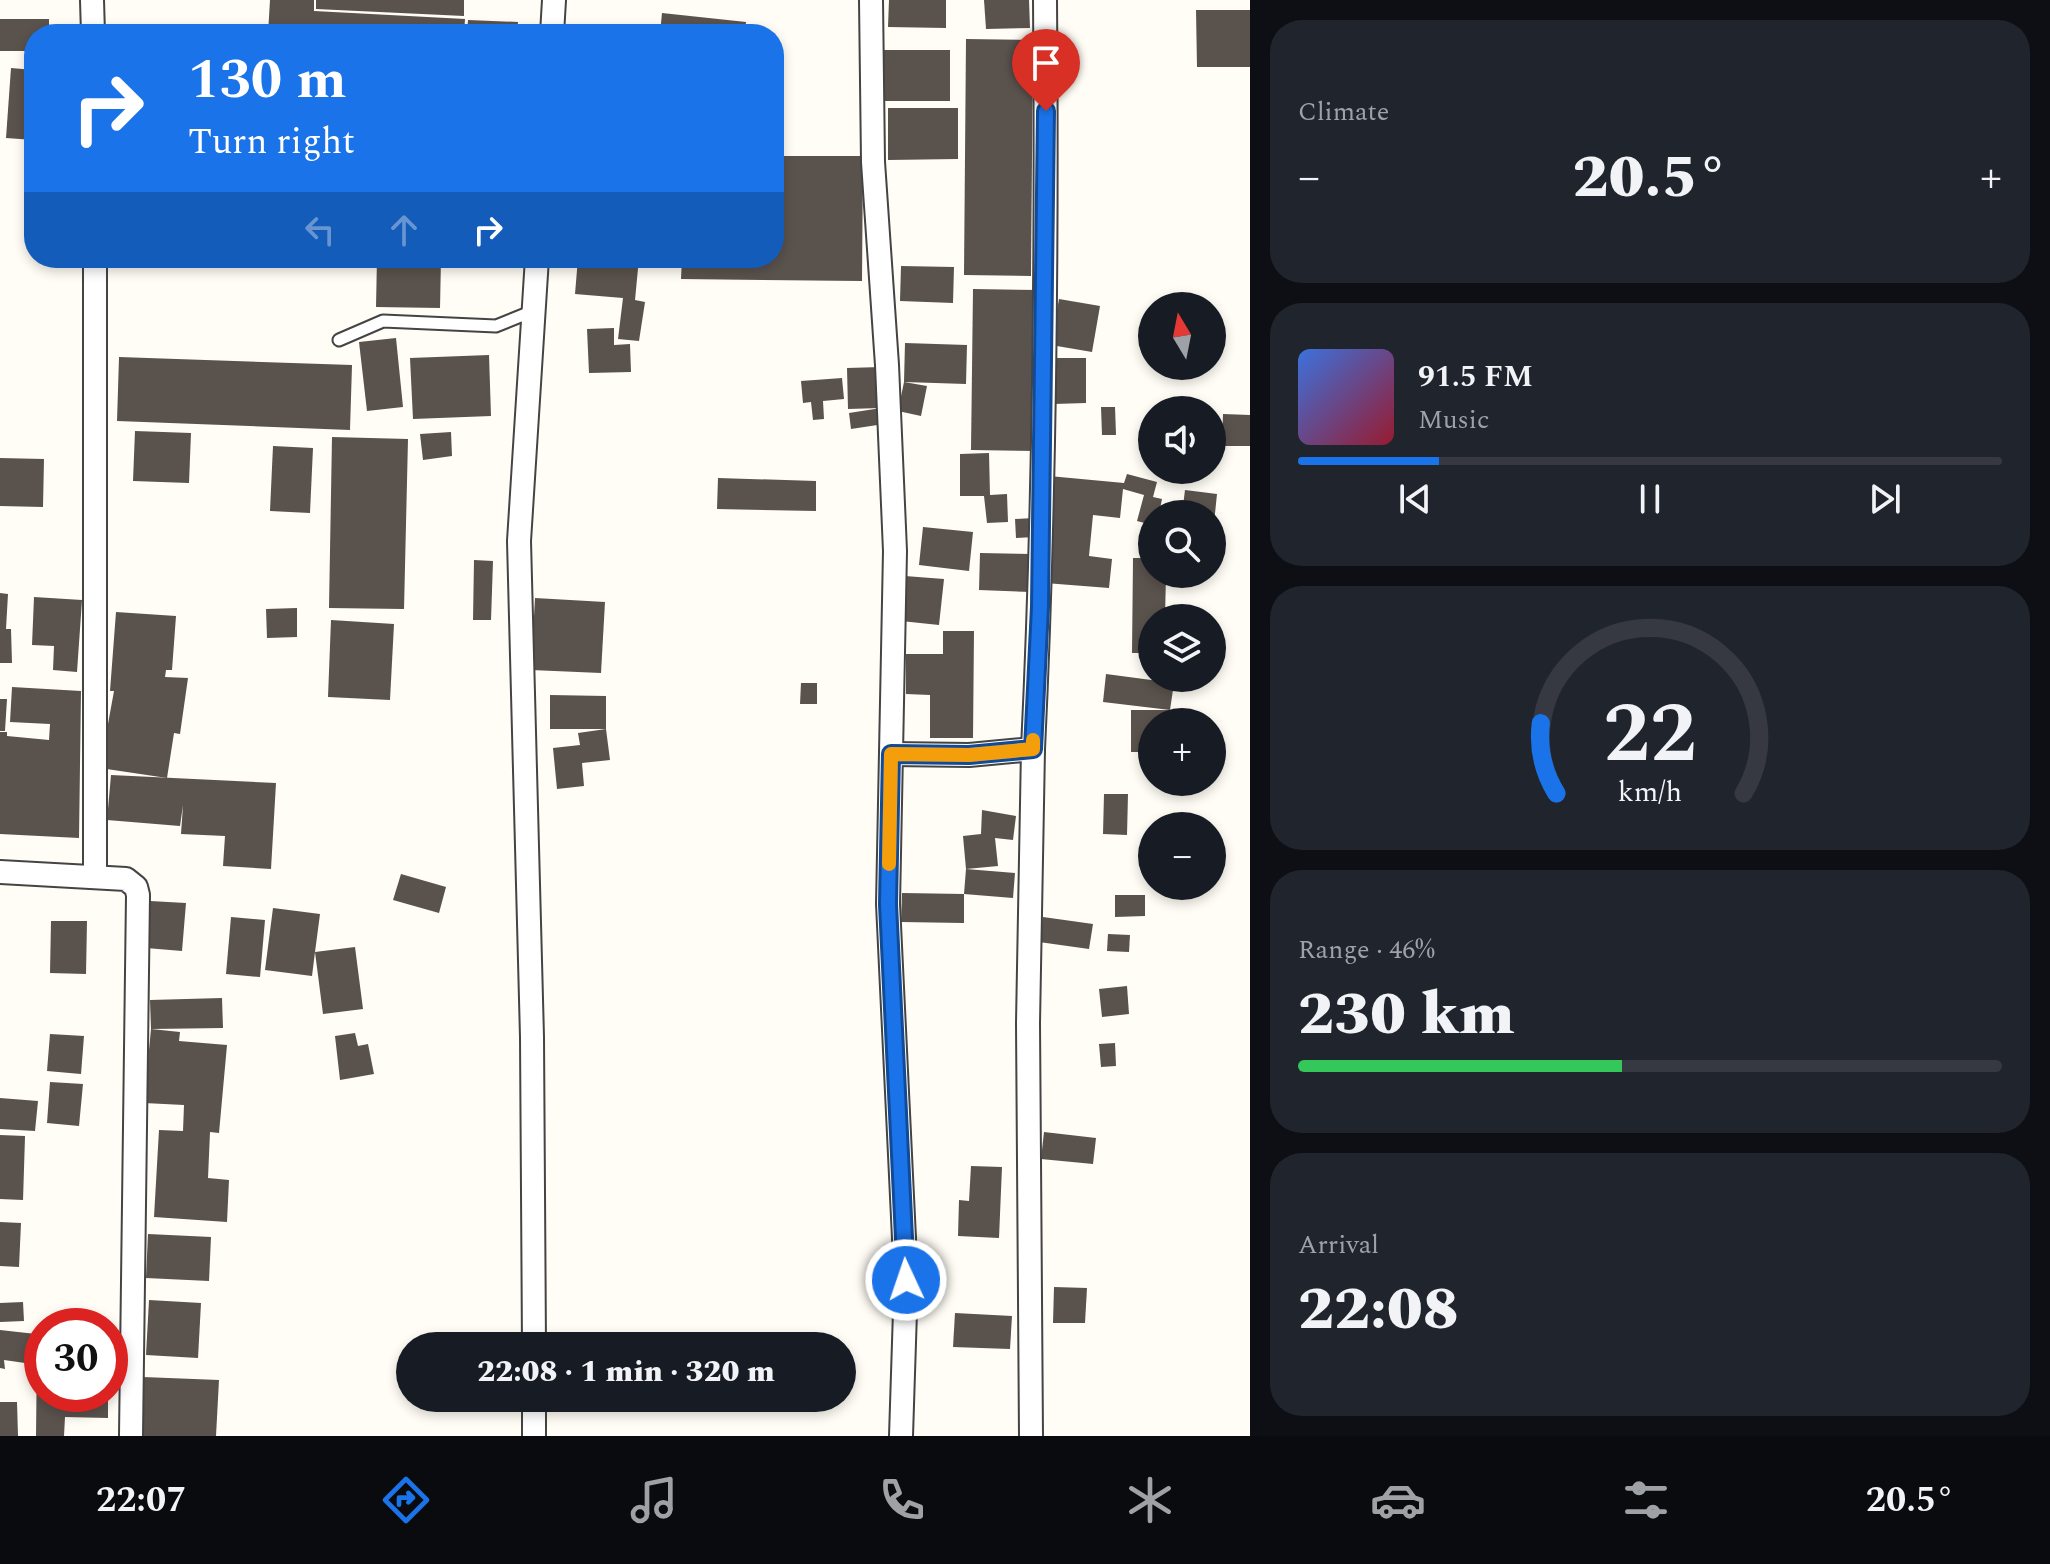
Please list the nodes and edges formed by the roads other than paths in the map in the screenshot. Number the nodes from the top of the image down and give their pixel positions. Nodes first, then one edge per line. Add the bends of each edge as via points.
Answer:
1 (92, 0) edge
2 (554, 0) edge
3 (871, 0) edge
4 (1045, 0) edge
5 (93, 24) edge
6 (553, 24) edge
7 (95, 268) edge
8 (536, 268) edge
9 (534, 311) junction
10 (339, 340) dead end
11 (1033, 749) junction
12 (891, 754) junction
13 (0, 872) edge
14 (95, 875) junction
15 (534, 1332) edge
16 (534, 1412) edge
17 (131, 1436) edge
18 (534, 1436) edge
19 (901, 1436) edge
20 (1031, 1436) edge

1 - 5 street
2 - 6 street
3 - 12 street via 873,162 895,551
4 - 11 street via 1040,607
7 - 14 street
8 - 9 street
9 - 10 lane via 496,326 383,321
9 - 15 street via 519,541
11 - 12 street
11 - 20 street via 1028,1023
12 - 19 street via 888,904 906,1280
13 - 14 street
14 - 17 street via 126,879 136,887 139,902
16 - 18 street

